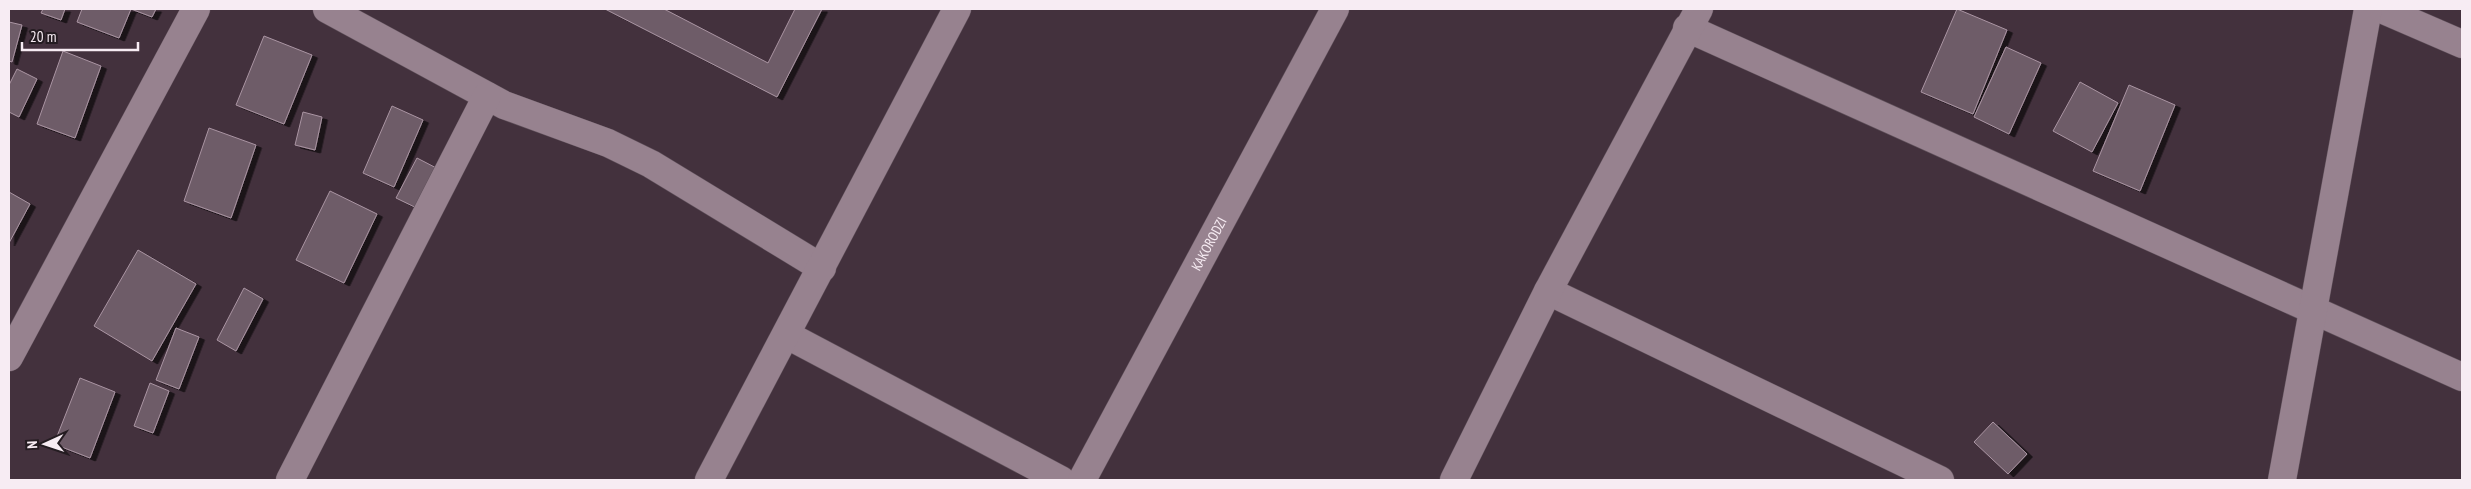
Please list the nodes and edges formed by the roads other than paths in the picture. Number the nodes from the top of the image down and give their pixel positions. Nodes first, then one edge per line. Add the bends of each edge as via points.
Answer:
1 (196, 9) edge
2 (327, 9) edge
3 (957, 9) edge
4 (1335, 9) edge
5 (2368, 9) edge
6 (2381, 9) edge
7 (1693, 19) edge
8 (2462, 44) edge
9 (487, 96) junction
10 (822, 268) junction
11 (1548, 291) junction
12 (2312, 309) junction
13 (787, 336) junction
14 (9, 357) edge
15 (2462, 377) edge
16 (290, 480) edge
17 (709, 480) edge
18 (1061, 480) edge
19 (1082, 480) edge
20 (1454, 480) edge
21 (1940, 480) edge
22 (2282, 480) edge

1 - 14 street
2 - 9 street
3 - 10 street
4 - 19 street, KAKORODZI
5 - 12 street
6 - 8 street
7 - 11 street
7 - 12 street
9 - 10 street via 608,143 651,164
9 - 16 street
10 - 13 street
11 - 20 street
11 - 21 street
12 - 15 street
12 - 22 street
13 - 17 street
13 - 18 street

